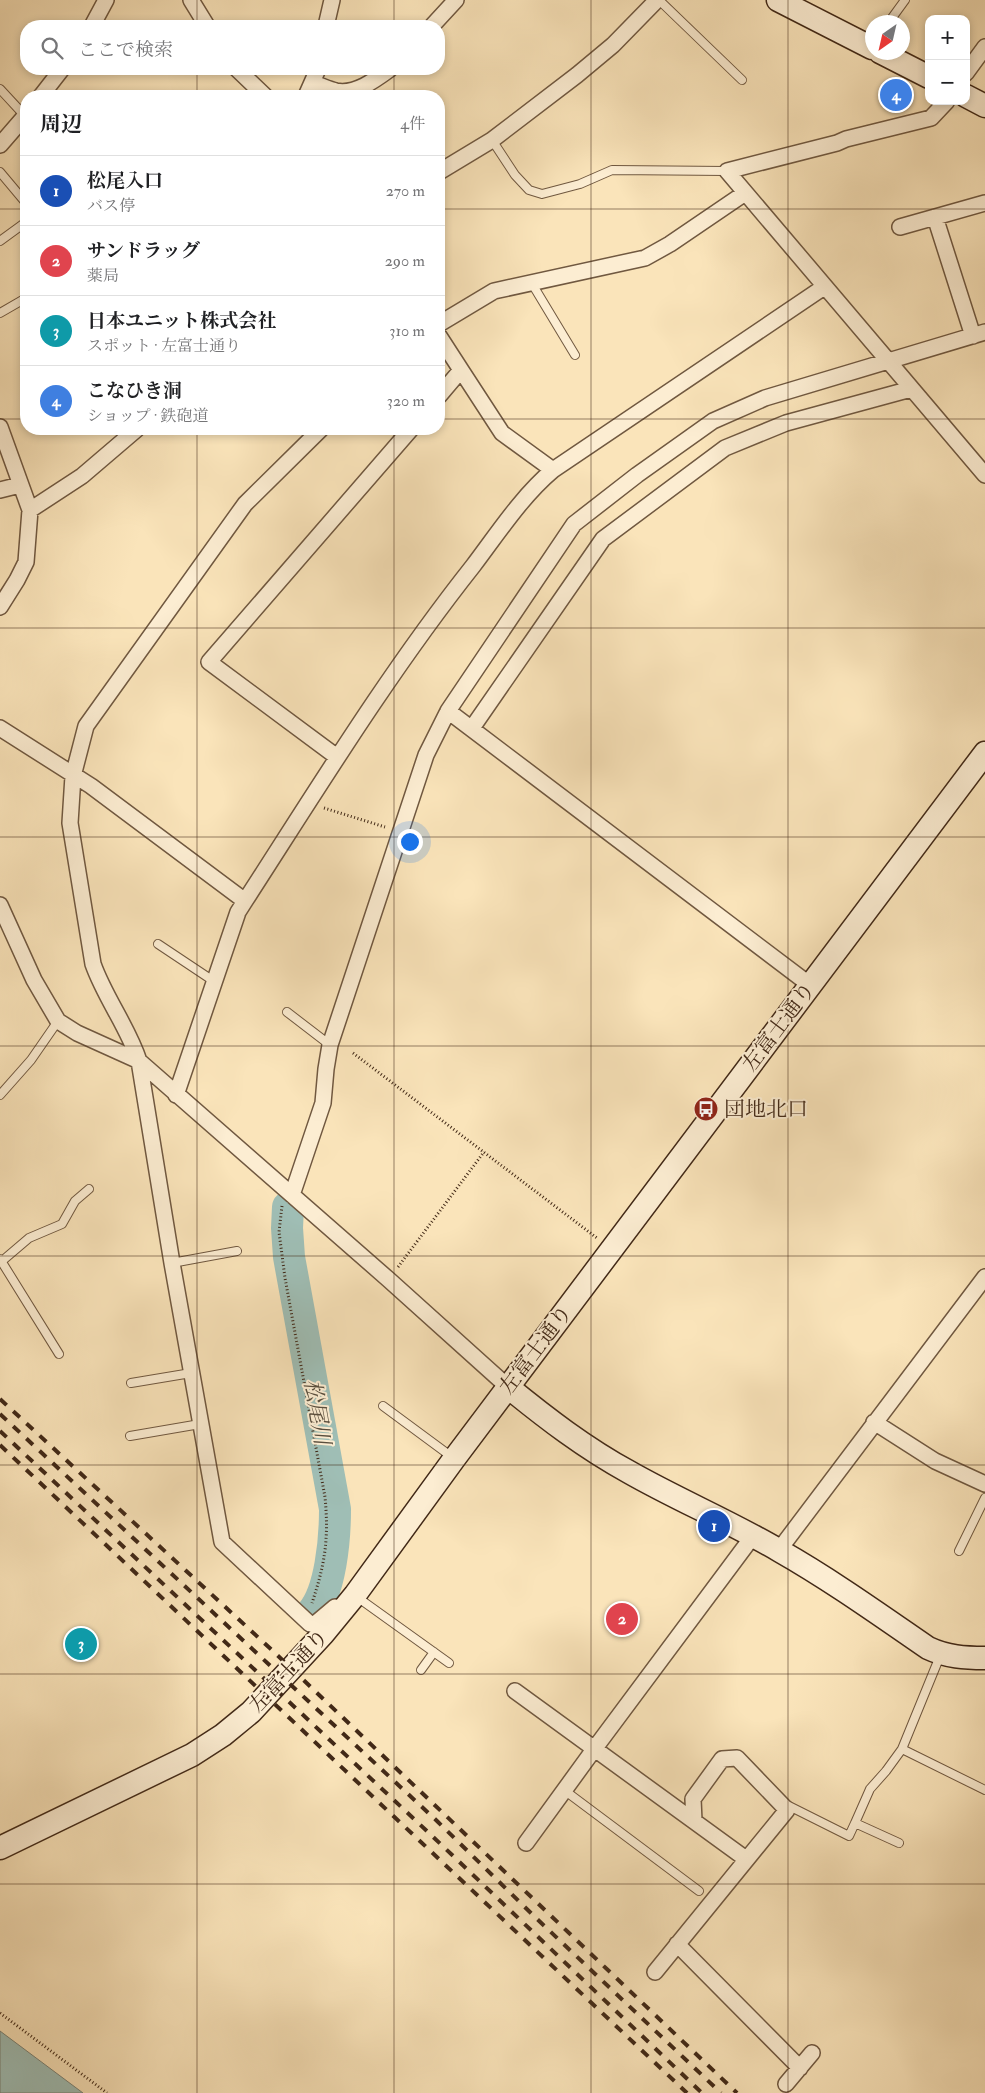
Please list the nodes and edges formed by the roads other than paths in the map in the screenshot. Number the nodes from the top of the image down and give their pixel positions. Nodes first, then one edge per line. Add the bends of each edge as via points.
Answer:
1 (106, 0) edge
2 (191, 0) edge
3 (332, 0) edge
4 (456, 0) edge
5 (778, 0) edge
6 (905, 0) edge
7 (652, 2) edge
8 (894, 15) edge
9 (95, 20) edge
10 (203, 20) edge
11 (327, 20) edge
12 (438, 20) edge
13 (865, 44) edge
14 (985, 47) edge
15 (896, 60) edge
16 (970, 68) edge
17 (57, 75) edge
18 (243, 75) edge
19 (381, 75) edge
20 (925, 75) edge
21 (742, 80) dead end
22 (312, 83) edge
23 (0, 89) edge
24 (46, 90) edge
25 (259, 90) edge
26 (335, 90) edge
27 (347, 90) edge
28 (970, 98) edge
29 (943, 105) edge
30 (985, 106) edge
31 (20, 110) edge
32 (20, 122) edge
33 (492, 140) junction
34 (0, 144) edge
35 (445, 168) edge
36 (727, 170) junction
37 (0, 172) edge
38 (745, 193) junction
39 (20, 196) edge
40 (985, 203) edge
41 (935, 217) junction
42 (20, 226) edge
43 (900, 226) dead end
44 (0, 241) edge
45 (531, 282) junction
46 (824, 287) junction
47 (20, 301) edge
48 (0, 312) edge
49 (445, 320) edge
50 (979, 334) edge
51 (445, 345) edge
52 (575, 355) dead end
53 (888, 362) junction
54 (461, 370) junction
55 (445, 389) edge
56 (911, 389) junction
57 (0, 427) edge
58 (130, 435) edge
59 (315, 435) edge
60 (406, 435) edge
61 (553, 470) junction
62 (985, 475) edge
63 (20, 485) junction
64 (0, 490) edge
65 (30, 510) junction
66 (0, 607) edge
67 (448, 711) junction
68 (0, 728) edge
69 (472, 728) junction
70 (985, 753) edge
71 (337, 757) junction
72 (73, 776) junction
73 (244, 901) junction
74 (0, 905) edge
75 (158, 944) dead end
76 (215, 982) junction
77 (810, 985) junction
78 (287, 1012) dead end
79 (58, 1021) junction
80 (330, 1045) junction
81 (139, 1061) junction
82 (0, 1095) edge
83 (176, 1095) junction
84 (89, 1189) dead end
85 (289, 1192) junction
86 (237, 1251) dead end
87 (1, 1260) edge
88 (172, 1263) junction
89 (985, 1276) edge
90 (59, 1354) dead end
91 (191, 1373) junction
92 (131, 1383) dead end
93 (508, 1388) junction
94 (383, 1406) dead end
95 (874, 1422) junction
96 (200, 1424) junction
97 (130, 1436) dead end
98 (454, 1459) junction
99 (985, 1484) edge
100 (985, 1498) edge
101 (753, 1536) junction
102 (779, 1550) junction
103 (959, 1551) dead end
104 (352, 1599) junction
105 (434, 1652) junction
106 (941, 1654) junction
107 (985, 1658) edge
108 (449, 1663) dead end
109 (421, 1670) dead end
110 (515, 1691) dead end
111 (594, 1748) junction
112 (902, 1749) junction
113 (564, 1790) junction
114 (985, 1790) edge
115 (787, 1810) junction
116 (694, 1821) junction
117 (855, 1823) junction
118 (526, 1843) dead end
119 (900, 1843) dead end
120 (0, 1848) edge
121 (746, 1859) junction
122 (699, 1891) dead end
123 (677, 1944) junction
124 (655, 1972) dead end
125 (812, 2053) dead end
126 (800, 2068) junction
127 (786, 2084) dead end

1 - 9 street
2 - 10 street
3 - 11 street
4 - 12 street
5 - 13 street
6 - 8 lane
7 - 21 lane
7 - 33 street via 606,51
14 - 16 street
15 - 20 street
17 - 24 street
18 - 25 street
19 - 27 street via 356,89
22 - 26 street
23 - 31 lane
28 - 30 street
29 - 36 street via 931,118
32 - 34 street
33 - 35 street
33 - 36 lane via 515,175 529,190 542,194 580,184 612,170
36 - 38 street
37 - 39 lane
38 - 45 street via 645,258
38 - 46 street
40 - 41 street
41 - 43 street
41 - 50 street
42 - 44 lane
45 - 49 street via 494,291
45 - 52 lane
46 - 53 street
46 - 61 street
47 - 48 lane
50 - 53 street
51 - 54 street
53 - 56 street
53 - 67 street via 765,398 713,421 574,524
54 - 55 street
54 - 61 street via 502,433
56 - 62 street
56 - 69 street via 786,422 725,448 603,539
57 - 63 street
58 - 65 street via 82,476
59 - 72 street via 245,504 86,726
60 - 71 street via 209,662
61 - 71 street via 539,482 436,612
63 - 64 street
63 - 65 street
65 - 66 street via 26,562
67 - 69 street
67 - 80 street via 426,755
68 - 72 street
69 - 77 street
70 - 77 street, 左富士通り
71 - 73 street
72 - 73 street via 91,786
72 - 81 street via 70,823 92,964
73 - 76 street
74 - 79 street via 34,980
75 - 76 lane
76 - 83 street
77 - 93 street, 左富士通り
78 - 80 lane
79 - 81 street via 77,1034
79 - 82 lane via 31,1060
80 - 85 street via 322,1103
81 - 83 street
81 - 88 street
83 - 85 street
84 - 87 lane via 75,1201 58,1228 29,1238
85 - 93 street
86 - 88 lane
87 - 90 lane
88 - 91 street
89 - 95 street
91 - 92 lane
91 - 96 street
93 - 98 street, 左富士通り
93 - 101 street via 561,1429 628,1472
94 - 98 lane
95 - 99 street via 935,1461
95 - 102 street
96 - 97 lane
96 - 104 street via 222,1542 310,1624
98 - 104 street, 左富士通り
100 - 103 lane
101 - 102 street
101 - 111 street
102 - 106 street
104 - 105 lane
104 - 120 street, 左富士通り via 251,1712 223,1735 192,1755
105 - 108 lane
105 - 109 lane
106 - 107 street
106 - 112 lane
110 - 111 street
111 - 113 street
111 - 116 street
112 - 114 lane
112 - 117 lane via 870,1789
113 - 118 street
113 - 122 lane
115 - 116 street via 737,1758 722,1758 693,1799
115 - 117 lane via 789,1806 849,1836
115 - 121 street
116 - 121 street
117 - 119 lane
121 - 123 street
123 - 124 street
123 - 126 street
125 - 126 street
126 - 127 street

